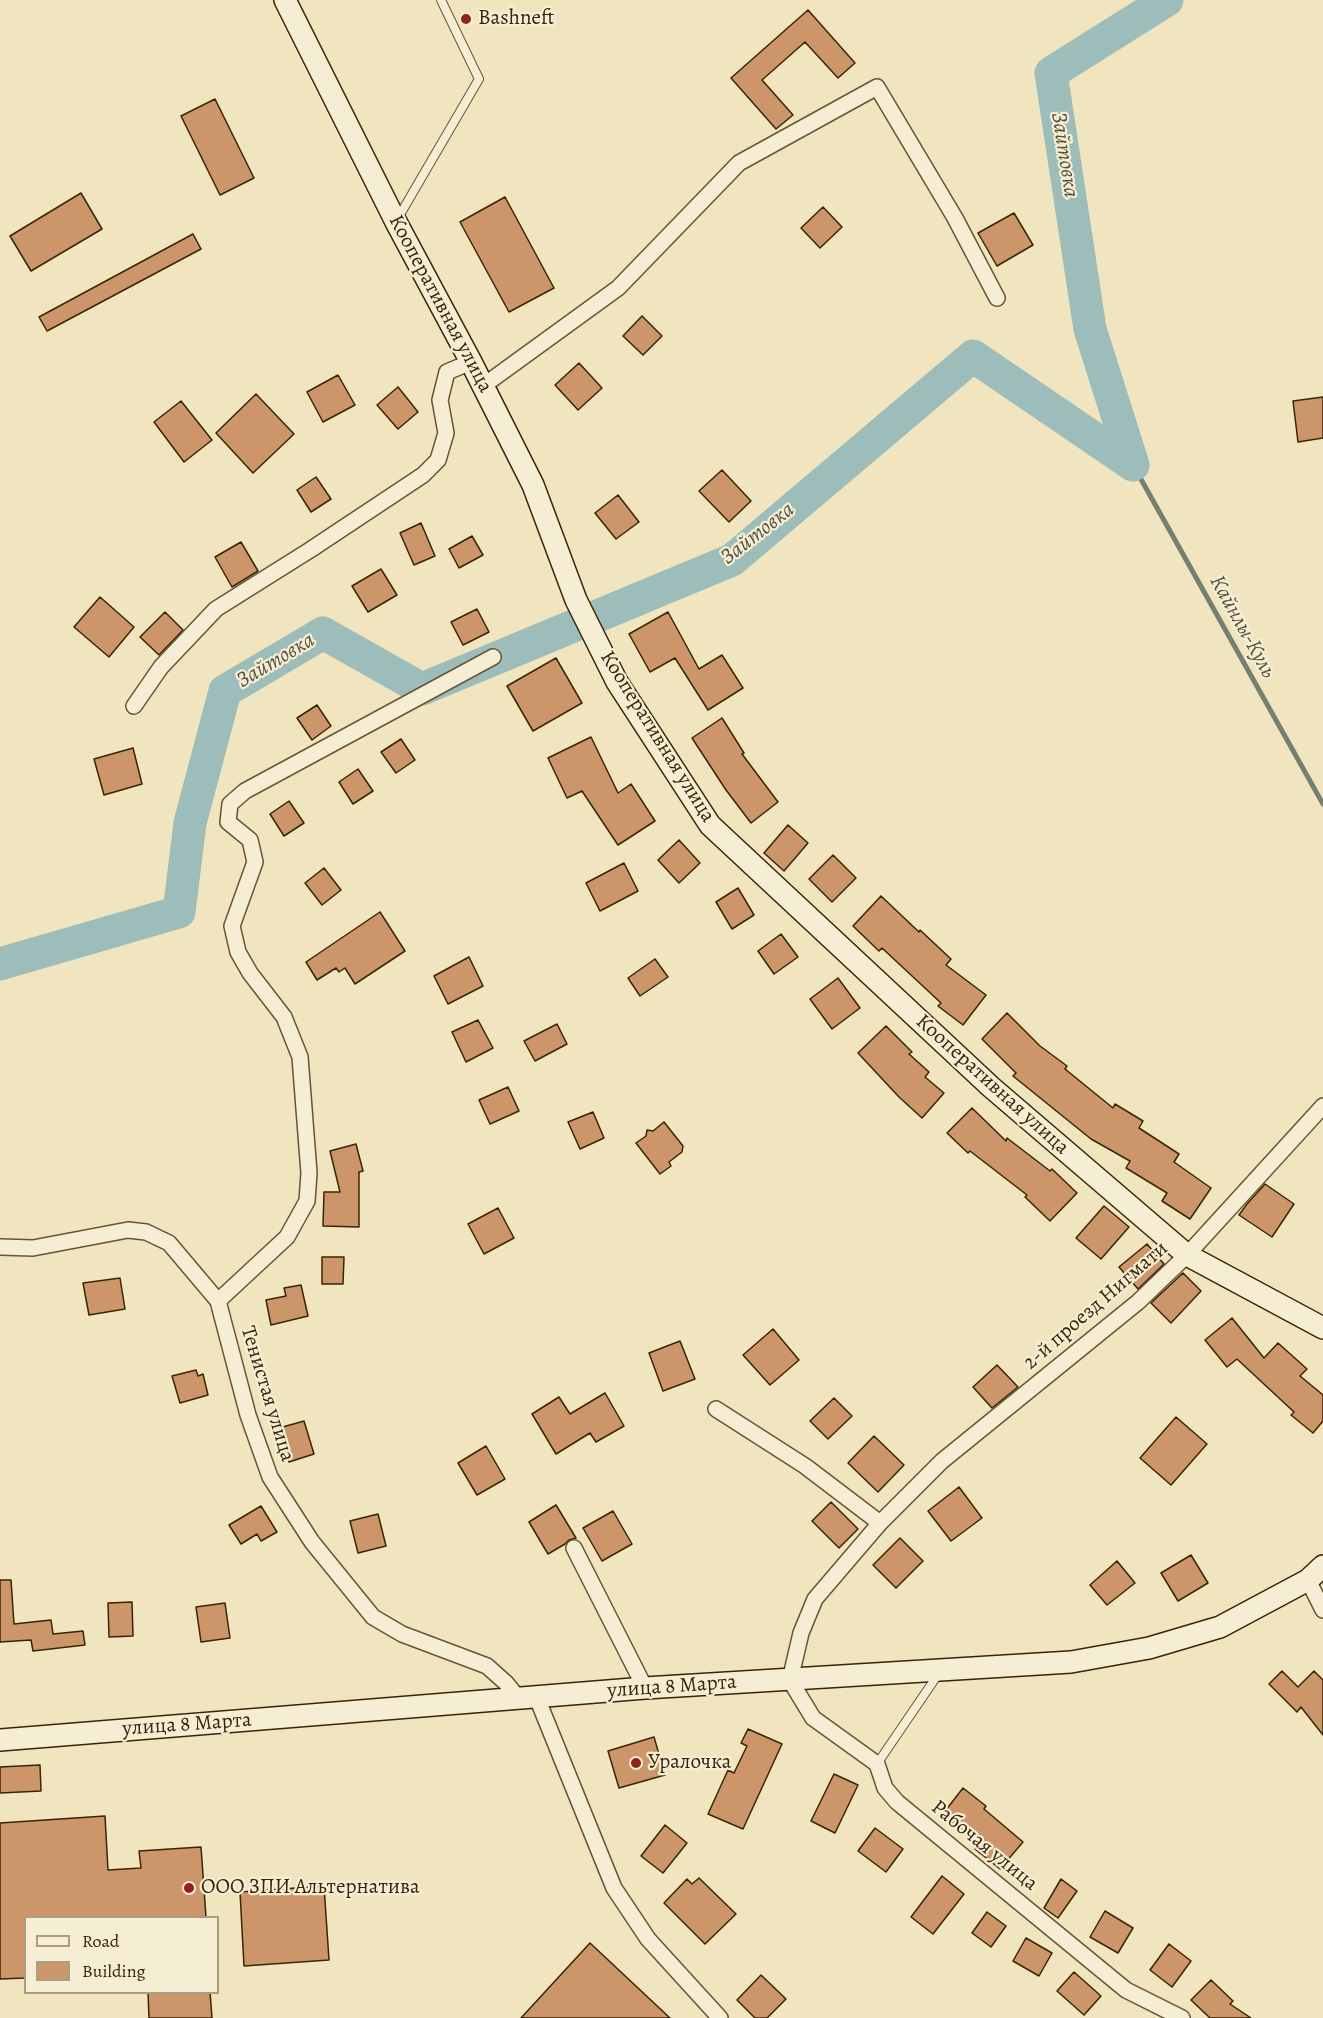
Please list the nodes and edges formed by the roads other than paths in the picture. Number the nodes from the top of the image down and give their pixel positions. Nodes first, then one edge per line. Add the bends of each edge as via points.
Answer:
1 (285, 0) edge
2 (441, 0) edge
3 (396, 222) junction
4 (997, 298) dead end
5 (471, 362) junction
6 (483, 386) junction
7 (493, 657) dead end
8 (134, 706) dead end
9 (1323, 1106) edge
10 (0, 1247) edge
11 (1187, 1255) junction
12 (218, 1301) junction
13 (1323, 1328) edge
14 (716, 1409) dead end
15 (880, 1523) junction
16 (574, 1548) dead end
17 (1316, 1573) edge
18 (1323, 1610) edge
19 (939, 1671) junction
20 (790, 1680) junction
21 (645, 1688) junction
22 (528, 1699) junction
23 (0, 1740) edge
24 (877, 1764) junction
25 (720, 2018) edge
26 (1182, 2018) edge

1 - 3 main road, Кооперативная улица
2 - 3 lane via 479,79
3 - 5 main road, Кооперативная улица
4 - 6 street via 955,218 877,87 739,163 618,288
5 - 6 main road, Кооперативная улица
5 - 8 street via 447,372 440,400 446,433 438,460 423,476 216,609 161,667
6 - 11 main road, Кооперативная улица via 533,485 576,600 617,682 710,825 991,1087
7 - 12 street via 245,791 230,804 228,822 250,840 255,862 232,926 238,952 284,1017 300,1057 309,1173 307,1201 287,1237
9 - 11 street, 2-й проезд Нигмати
10 - 12 street, Тенистая улица via 33,1248 128,1230 146,1232 169,1243
11 - 13 main road, Кооперативная улица
11 - 15 street, 2-й проезд Нигмати via 1138,1302 942,1461
12 - 22 street, Тенистая улица via 248,1415 270,1477 312,1542 373,1617 402,1634 487,1666
14 - 15 street via 806,1466
15 - 20 street, 2-й проезд Нигмати via 815,1599 801,1634
16 - 21 street
17 - 18 street
17 - 19 main road, улица 8 Марта via 1220,1628 1149,1648 1071,1662
19 - 20 main road, улица 8 Марта
19 - 24 lane
20 - 21 main road, улица 8 Марта
20 - 24 street via 813,1718
21 - 22 main road, улица 8 Марта
22 - 23 main road, улица 8 Марта
22 - 25 street, Тенистая улица via 614,1888 648,1939
24 - 26 street, Рабочая улица via 885,1788 897,1802 1126,1990

